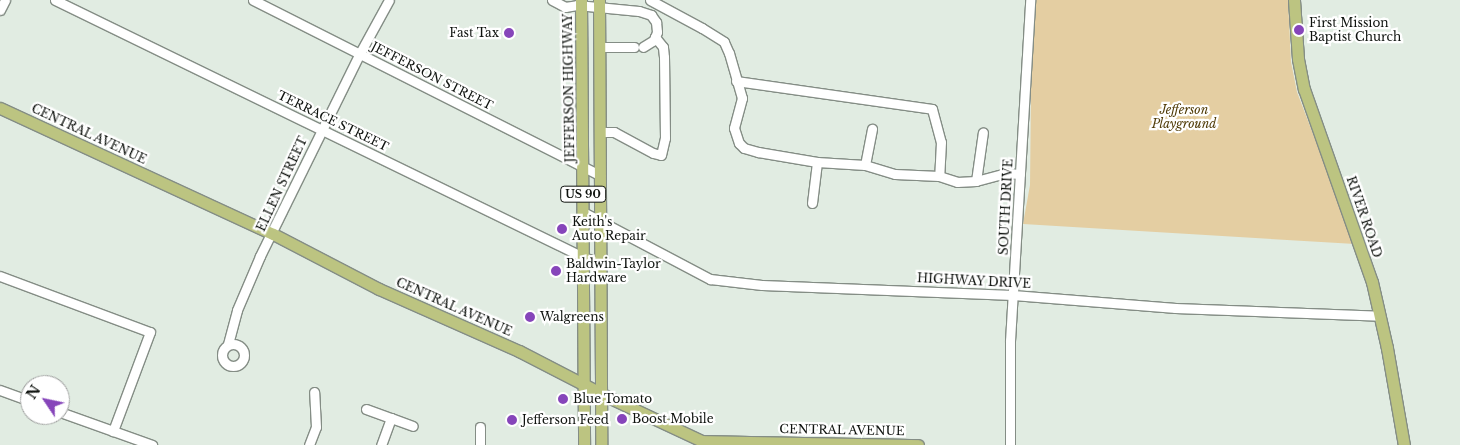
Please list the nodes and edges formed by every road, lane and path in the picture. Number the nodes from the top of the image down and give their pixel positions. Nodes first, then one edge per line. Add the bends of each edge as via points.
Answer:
1 (5, 0) edge
2 (55, 0) edge
3 (253, 0) edge
4 (389, 0) edge
5 (552, 0) edge
6 (650, 0) edge
7 (1030, 0) edge
8 (1294, 0) edge
9 (578, 3) edge
10 (599, 4) edge
11 (0, 10) edge
12 (655, 37) junction
13 (599, 47) junction
14 (360, 53) junction
15 (736, 81) junction
16 (0, 108) edge
17 (872, 129) dead end
18 (322, 130) junction
19 (600, 132) junction
20 (983, 132) dead end
21 (818, 162) junction
22 (865, 165) junction
23 (583, 166) junction
24 (1020, 174) junction
25 (600, 175) junction
26 (939, 176) junction
27 (976, 182) junction
28 (812, 203) dead end
29 (583, 212) junction
30 (600, 220) junction
31 (273, 234) junction
32 (583, 257) junction
33 (600, 263) junction
34 (0, 276) edge
35 (1013, 295) junction
36 (1380, 316) junction
37 (228, 344) dead end
38 (584, 383) junction
39 (0, 390) edge
40 (314, 392) dead end
41 (601, 393) junction
42 (20, 397) edge
43 (366, 409) dead end
44 (70, 416) edge
45 (391, 418) junction
46 (413, 426) dead end
47 (480, 427) dead end
48 (113, 431) junction
49 (146, 444) edge
50 (309, 445) edge
51 (382, 445) edge
52 (480, 445) edge
53 (584, 445) edge
54 (601, 445) edge
55 (918, 445) edge
56 (1010, 445) edge
57 (1404, 445) edge

1 - 11 street
2 - 18 street, TERRACE STREET
3 - 14 street, JEFFERSON STREET
4 - 14 street, ELLEN STREET
5 - 9 street via 565,7
6 - 15 street via 724,42
7 - 24 street, SOUTH DRIVE
8 - 36 main road, RIVER ROAD via 1298,60 1304,88 1358,237
9 - 10 street
9 - 23 main road, JEFFERSON HIGHWAY / US 90
10 - 12 street via 651,16 656,22
10 - 13 main road, US 90
12 - 13 street via 639,47
12 - 19 street via 663,47 665,79 665,138 661,154 614,132
13 - 19 main road, US 90
14 - 18 street, ELLEN STREET
14 - 23 street, JEFFERSON STREET
15 - 21 street via 742,98 734,128 744,148
15 - 26 street via 932,109 941,142
16 - 31 main road, CENTRAL AVENUE
17 - 22 street
18 - 31 street, ELLEN STREET
18 - 32 street, TERRACE STREET
19 - 25 main road, US 90
20 - 27 street
21 - 22 street
21 - 28 street
22 - 26 street via 895,174
23 - 25 street, JEFFERSON STREET
23 - 29 main road, JEFFERSON HIGHWAY / US 90
24 - 27 street via 1006,173
24 - 35 street, SOUTH DRIVE
25 - 30 main road, US 90
26 - 27 street via 957,182
29 - 30 street, HIGHWAY DRIVE
29 - 32 main road, JEFFERSON HIGHWAY / US 90
30 - 33 main road, US 90
30 - 35 street, HIGHWAY DRIVE via 710,278 762,285
31 - 37 street, ELLEN STREET via 246,288
31 - 38 main road, CENTRAL AVENUE via 379,288
32 - 33 street, TERRACE STREET
32 - 38 main road, JEFFERSON HIGHWAY / US 90
33 - 41 main road, US 90
34 - 48 street via 150,332
35 - 36 street, HIGHWAY DRIVE via 1175,308
35 - 56 street, SOUTH DRIVE
36 - 57 main road, RIVER ROAD
38 - 41 main road, CENTRAL AVENUE
38 - 53 main road, JEFFERSON HIGHWAY / US 90
39 - 42 street
40 - 50 street via 316,427
41 - 54 main road, US 90
41 - 55 main road, CENTRAL AVENUE via 702,441
43 - 45 street
44 - 48 street
45 - 46 street
45 - 51 street
47 - 52 street
48 - 49 street

